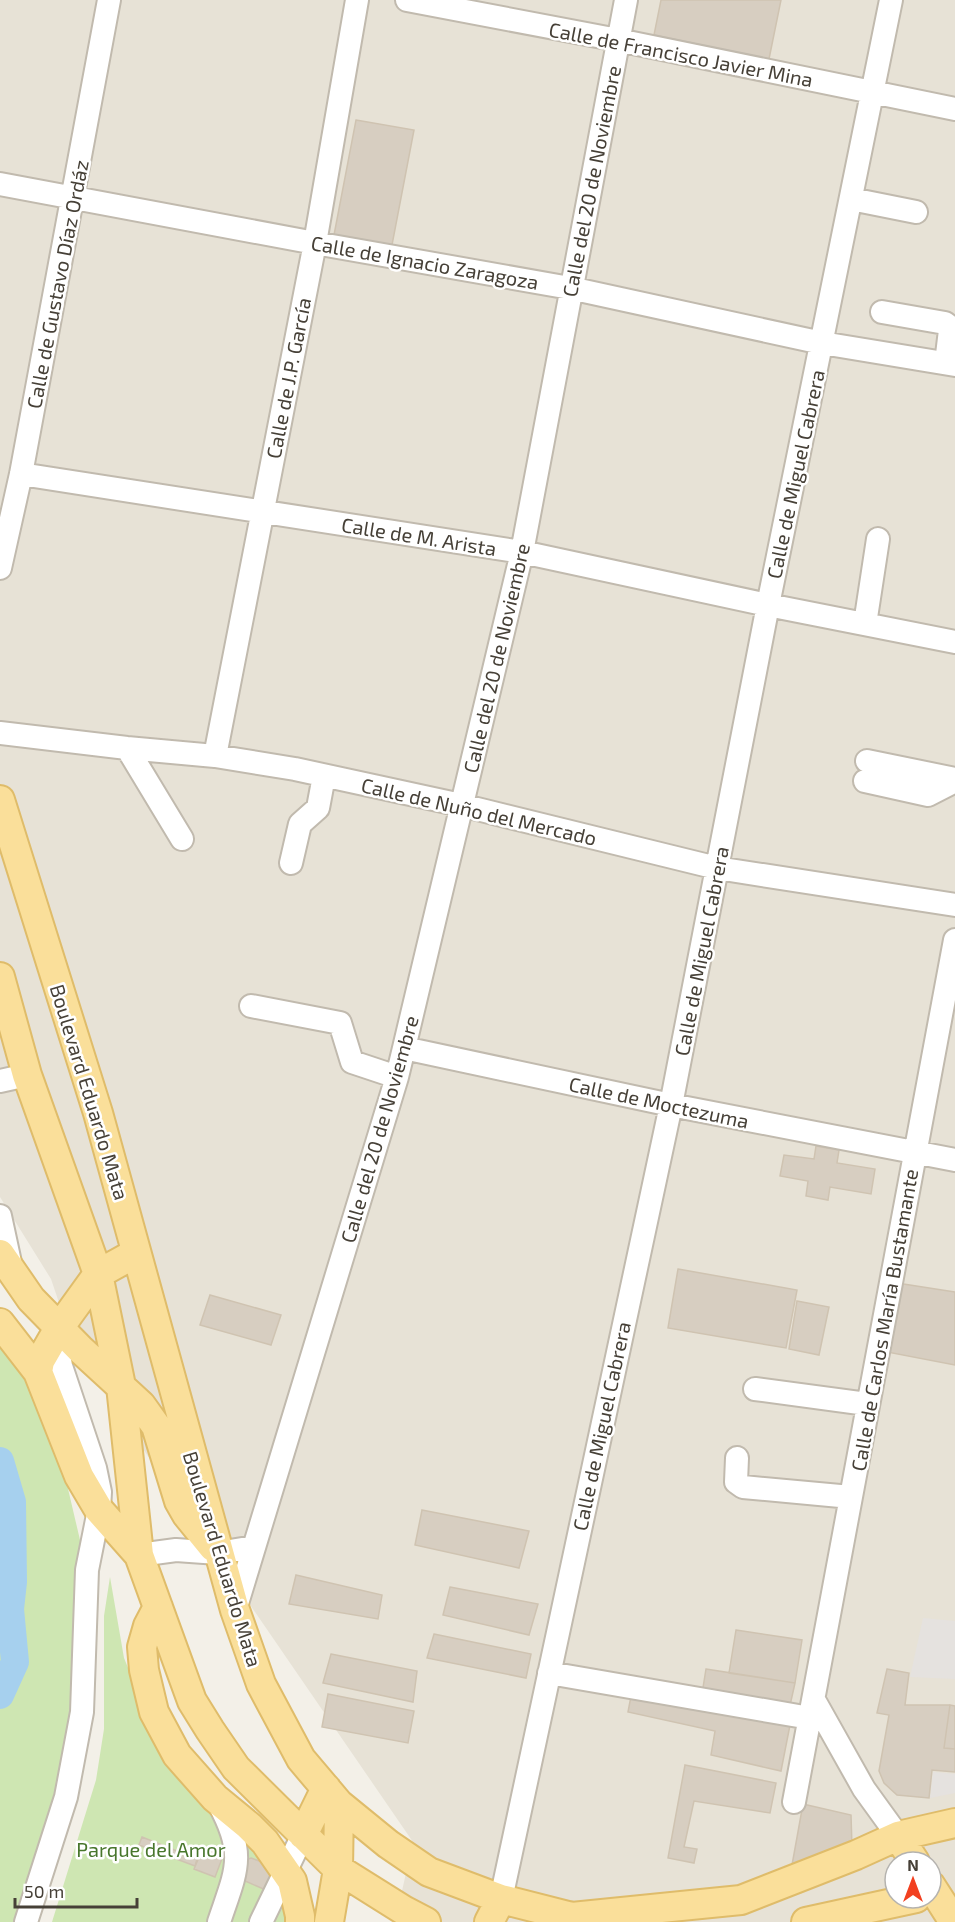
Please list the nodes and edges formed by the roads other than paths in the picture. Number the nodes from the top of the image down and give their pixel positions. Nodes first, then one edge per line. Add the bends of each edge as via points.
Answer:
1 (109, 0) edge
2 (357, 0) edge
3 (407, 0) edge
4 (626, 0) edge
5 (891, 0) edge
6 (618, 40) junction
7 (873, 93) junction
8 (955, 109) edge
9 (0, 184) edge
10 (73, 197) junction
11 (851, 199) junction
12 (916, 212) dead end
13 (315, 243) junction
14 (570, 288) junction
15 (882, 312) dead end
16 (822, 343) junction
17 (950, 364) edge
18 (21, 474) junction
19 (263, 511) junction
20 (878, 539) dead end
21 (522, 552) junction
22 (0, 568) edge
23 (768, 605) junction
24 (866, 624) junction
25 (955, 642) edge
26 (0, 733) edge
27 (127, 748) junction
28 (215, 756) junction
29 (866, 771) dead end
30 (324, 776) junction
31 (955, 780) edge
32 (0, 800) edge
33 (461, 805) junction
34 (183, 839) dead end
35 (291, 863) dead end
36 (717, 868) junction
37 (955, 905) edge
38 (955, 940) edge
39 (0, 977) edge
40 (251, 1006) dead end
41 (5, 1017) edge
42 (404, 1048) junction
43 (397, 1077) junction
44 (13, 1078) edge
45 (670, 1105) junction
46 (915, 1152) junction
47 (955, 1160) edge
48 (0, 1216) edge
49 (136, 1253) junction
50 (5, 1261) edge
51 (98, 1274) junction
52 (31, 1299) junction
53 (3, 1327) edge
54 (59, 1328) junction
55 (38, 1372) junction
56 (121, 1386) junction
57 (755, 1389) dead end
58 (867, 1404) junction
59 (737, 1458) dead end
60 (79, 1476) junction
61 (851, 1497) junction
62 (99, 1510) junction
63 (254, 1547) junction
64 (218, 1553) junction
65 (139, 1555) junction
66 (87, 1570) junction
67 (158, 1607) junction
68 (235, 1610) junction
69 (549, 1673) junction
70 (812, 1709) junction
71 (333, 1796) junction
72 (215, 1798) junction
73 (794, 1802) dead end
74 (955, 1823) edge
75 (303, 1835) junction
76 (898, 1836) junction
77 (907, 1850) edge
78 (338, 1869) junction
79 (285, 1870) junction
80 (741, 1900) junction
81 (883, 1904) edge
82 (943, 1906) edge
83 (852, 1912) junction
84 (500, 1914) edge
85 (26, 1922) edge
86 (219, 1922) edge
87 (261, 1922) edge
88 (300, 1922) edge
89 (329, 1922) edge
90 (426, 1922) edge
91 (694, 1922) edge
92 (806, 1922) edge
93 (878, 1922) edge
94 (954, 1922) edge

1 - 10 street, Calle de Gustavo Díaz Ordáz
2 - 13 street, Calle de J.P. García
3 - 6 street, Calle de Francisco Javier Mina
4 - 6 street, Calle del 20 de Noviembre
5 - 7 street, Calle de Miguel Cabrera
6 - 7 street, Calle de Francisco Javier Mina
6 - 14 street, Calle del 20 de Noviembre
7 - 8 street, Calle de Francisco Javier Mina
7 - 11 street, Calle de Miguel Cabrera
9 - 10 street, Calle de Ignacio Zaragoza
10 - 13 street, Calle de Ignacio Zaragoza
10 - 18 street, Calle de Gustavo Díaz Ordáz
11 - 12 street
11 - 16 street, Calle de Miguel Cabrera
13 - 14 street, Calle de Ignacio Zaragoza
13 - 19 street, Calle de J.P. García
14 - 16 street, Calle de Ignacio Zaragoza
14 - 21 street, Calle del 20 de Noviembre
15 - 17 street via 949,326
16 - 17 street, Calle de Ignacio Zaragoza
16 - 23 street, Calle de Miguel Cabrera
18 - 19 street, Calle de M. Arista
18 - 22 street, Calle de Gustavo Díaz Ordáz
19 - 21 street, Calle de M. Arista
19 - 28 street, Calle de J.P. García
20 - 24 street
21 - 23 street, Calle de M. Arista
21 - 33 street, Calle del 20 de Noviembre
23 - 24 street, Calle de M. Arista
23 - 36 street, Calle de Miguel Cabrera
24 - 25 street, Calle de M. Arista
26 - 27 street, Calle de Nuño del Mercado
27 - 28 street, Calle de Nuño del Mercado
27 - 34 street
28 - 30 street, Calle de Nuño del Mercado
29 - 31 street
30 - 33 street, Calle de Nuño del Mercado
30 - 35 street via 318,808 300,824
32 - 49 main road, Boulevard Eduardo Mata via 98,1113
33 - 36 street, Calle de Nuño del Mercado
33 - 42 street, Calle del 20 de Noviembre
36 - 37 street, Calle de Nuño del Mercado
36 - 45 street, Calle de Miguel Cabrera
38 - 46 street, Calle de Carlos María Bustamante
39 - 41 main road
40 - 43 street via 340,1023 352,1062
41 - 44 main road
42 - 43 street, Calle del 20 de Noviembre
42 - 45 street, Calle de Moctezuma
43 - 63 street, Calle del 20 de Noviembre
44 - 51 main road
45 - 46 street, Calle de Moctezuma
45 - 69 street, Calle de Miguel Cabrera
46 - 47 street, Calle de Moctezuma
46 - 58 street, Calle de Carlos María Bustamante
48 - 50 street
49 - 51 main road
49 - 64 main road, Boulevard Eduardo Mata
50 - 52 main road
51 - 54 main road
51 - 56 main road
52 - 53 main road via 33,1312 25,1327
52 - 54 main road
53 - 55 main road
54 - 55 main road
54 - 56 main road
54 - 62 street via 61,1366 95,1468
55 - 60 main road
56 - 64 main road via 156,1426 179,1501
56 - 65 main road
57 - 58 street
58 - 61 street, Calle de Carlos María Bustamante
59 - 61 street via 736,1482 743,1488
60 - 62 main road
60 - 66 street
61 - 70 street, Calle de Carlos María Bustamante
62 - 65 main road
62 - 66 street
63 - 64 street
63 - 68 street, Calle del 20 de Noviembre
64 - 65 street via 176,1550
64 - 68 main road, Boulevard Eduardo Mata
65 - 67 main road
66 - 85 street via 82,1712 66,1797
67 - 72 main road via 142,1647 154,1712 177,1755
67 - 75 main road via 192,1701 210,1730 236,1768
68 - 71 main road, Boulevard Eduardo Mata via 261,1684 301,1759
69 - 70 street
69 - 84 street, Calle de Miguel Cabrera
70 - 73 street, Calle de Carlos María Bustamante
70 - 76 street
71 - 75 main road
71 - 78 main road
71 - 84 main road, Boulevard Eduardo Mata via 388,1844
72 - 79 main road via 265,1842
72 - 86 street via 231,1826 237,1851 236,1868
74 - 76 main road, Boulevard Eduardo Mata
75 - 78 main road
75 - 79 street
76 - 77 main road
76 - 80 main road, Boulevard Eduardo Mata
78 - 89 main road
78 - 90 main road
79 - 87 street
79 - 88 main road via 292,1881
80 - 84 main road, Boulevard Eduardo Mata via 572,1917
80 - 91 main road
81 - 83 main road
82 - 94 main road
83 - 92 main road
83 - 93 main road

